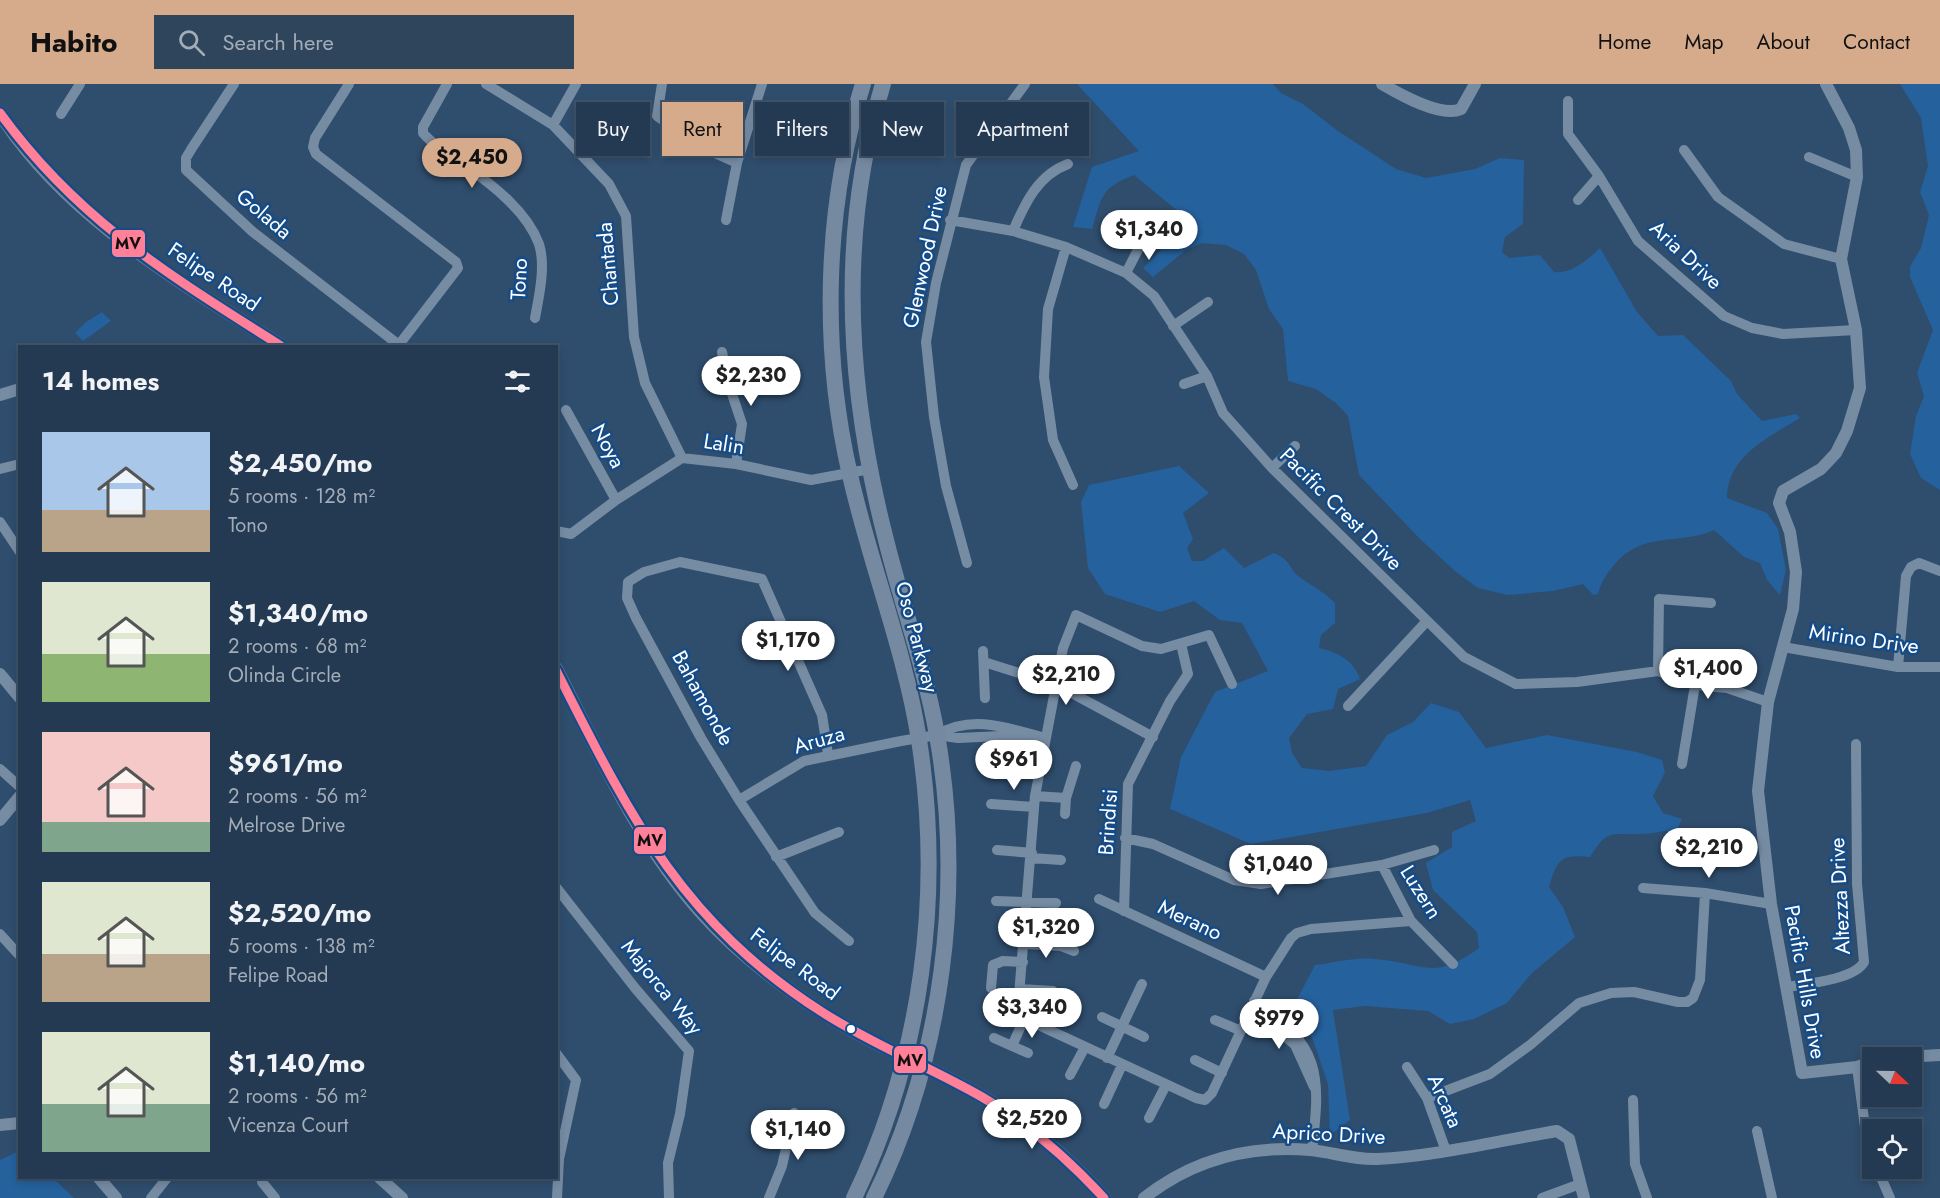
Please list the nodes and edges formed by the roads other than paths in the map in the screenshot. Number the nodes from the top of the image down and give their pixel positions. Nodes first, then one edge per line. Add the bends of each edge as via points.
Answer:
1 (80, 84) edge
2 (234, 84) edge
3 (349, 84) edge
4 (447, 84) edge
5 (486, 84) edge
6 (576, 84) edge
7 (662, 84) edge
8 (762, 84) edge
9 (863, 84) edge
10 (883, 84) edge
11 (1025, 84) edge
12 (1382, 84) edge
13 (1475, 84) edge
14 (1826, 84) edge
15 (1568, 101) dead end
16 (0, 113) edge
17 (62, 114) dead end
18 (553, 125) junction
19 (1684, 150) dead end
20 (1809, 157) dead end
21 (737, 163) junction
22 (1068, 164) dead end
23 (1599, 176) junction
24 (1857, 177) junction
25 (1578, 200) dead end
26 (726, 220) dead end
27 (950, 220) junction
28 (1013, 231) junction
29 (1145, 236) dead end
30 (1066, 247) junction
31 (1841, 259) junction
32 (1126, 273) junction
33 (1208, 302) dead end
34 (535, 318) dead end
35 (1173, 326) junction
36 (1856, 330) junction
37 (280, 345) edge
38 (397, 345) edge
39 (399, 345) edge
40 (722, 352) dead end
41 (1207, 376) junction
42 (1184, 384) dead end
43 (18, 390) edge
44 (0, 395) edge
45 (566, 410) dead end
46 (1295, 446) dead end
47 (682, 458) junction
48 (18, 464) edge
49 (736, 464) junction
50 (1272, 468) junction
51 (0, 469) edge
52 (870, 469) junction
53 (849, 474) junction
54 (1074, 485) dead end
55 (616, 500) junction
56 (0, 522) edge
57 (558, 532) edge
58 (18, 549) edge
59 (967, 563) dead end
60 (1940, 571) edge
61 (1711, 603) dead end
62 (1426, 622) junction
63 (1181, 644) junction
64 (1783, 647) junction
65 (1898, 667) junction
66 (1940, 667) edge
67 (1658, 671) junction
68 (558, 673) edge
69 (0, 674) edge
70 (1232, 684) dead end
71 (1057, 685) junction
72 (1695, 685) junction
73 (18, 696) edge
74 (985, 698) dead end
75 (1768, 702) junction
76 (1348, 706) dead end
77 (937, 735) junction
78 (1153, 737) junction
79 (919, 738) junction
80 (1044, 743) junction
81 (1856, 744) dead end
82 (828, 754) junction
83 (1682, 764) dead end
84 (1076, 766) dead end
85 (0, 769) edge
86 (18, 785) edge
87 (18, 798) edge
88 (1066, 798) junction
89 (739, 800) junction
90 (1035, 801) junction
91 (991, 804) dead end
92 (1065, 814) dead end
93 (0, 820) edge
94 (839, 832) dead end
95 (1125, 838) junction
96 (997, 850) dead end
97 (1434, 850) dead end
98 (1032, 856) junction
99 (776, 857) junction
100 (1061, 860) dead end
101 (1382, 865) junction
102 (1643, 888) dead end
103 (558, 890) edge
104 (1705, 893) junction
105 (1099, 899) dead end
106 (996, 901) dead end
107 (1026, 901) junction
108 (1056, 903) dead end
109 (1770, 904) junction
110 (1124, 911) junction
111 (1411, 921) junction
112 (0, 934) edge
113 (849, 940) dead end
114 (1024, 944) junction
115 (1074, 951) dead end
116 (18, 954) edge
117 (1023, 962) junction
118 (1453, 964) dead end
119 (1266, 977) junction
120 (1142, 984) dead end
121 (1786, 987) junction
122 (991, 988) dead end
123 (1020, 989) junction
124 (1053, 991) dead end
125 (1252, 1004) junction
126 (1102, 1017) dead end
127 (1024, 1019) junction
128 (1215, 1020) dead end
129 (1123, 1027) junction
130 (1239, 1030) junction
131 (1144, 1037) dead end
132 (994, 1038) dead end
133 (1012, 1046) junction
134 (1084, 1047) junction
135 (1028, 1053) dead end
136 (1940, 1055) edge
137 (558, 1056) edge
138 (1922, 1056) edge
139 (904, 1058) junction
140 (1107, 1058) junction
141 (1195, 1060) dead end
142 (1122, 1065) junction
143 (1862, 1065) edge
144 (1407, 1067) dead end
145 (1857, 1067) junction
146 (923, 1068) junction
147 (1222, 1072) junction
148 (1070, 1075) dead end
149 (1166, 1085) junction
150 (1427, 1098) junction
151 (1632, 1100) dead end
152 (1104, 1104) dead end
153 (794, 1113) dead end
154 (1149, 1118) dead end
155 (1864, 1119) edge
156 (18, 1123) edge
157 (0, 1125) edge
158 (1757, 1131) dead end
159 (1312, 1150) junction
160 (1446, 1151) junction
161 (558, 1178) edge
162 (100, 1179) edge
163 (166, 1179) edge
164 (264, 1179) edge
165 (381, 1179) edge
166 (558, 1179) edge
167 (1882, 1179) edge
168 (1580, 1184) junction
169 (116, 1198) edge
170 (151, 1198) edge
171 (275, 1198) edge
172 (402, 1198) edge
173 (556, 1198) edge
174 (669, 1198) edge
175 (769, 1198) edge
176 (854, 1198) edge
177 (874, 1198) edge
178 (1104, 1198) edge
179 (1144, 1198) edge
180 (1542, 1198) edge
181 (1584, 1198) edge
182 (1647, 1198) edge
183 (1772, 1198) edge
184 (1890, 1198) edge

1 - 17 street
2 - 38 street, Golada via 186,158 186,170 253,232
3 - 39 street via 315,138 315,154 456,262 458,268
4 - 34 street, Tono via 423,133 501,194 528,223 541,256
5 - 18 street, Chantada
6 - 18 street
7 - 21 street via 657,116 708,150
8 - 21 street
9 - 53 main road, Oso Parkway via 842,170 832,270 836,380
10 - 52 main road, Oso Parkway via 864,151 853,262 853,350
11 - 27 street, Glenwood Drive via 966,165
12 - 13 street via 1407,98 1453,113 1461,110
14 - 24 street, Pacific Hills Drive via 1850,128
15 - 23 street, Aria Drive via 1569,134
16 - 37 main road, Felipe Road via 49,176 121,239
18 - 47 street, Chantada via 609,184 626,216 634,337 642,372
19 - 31 street via 1718,197 1784,244
20 - 24 street
21 - 26 street
22 - 28 street via 1051,170 1026,202
23 - 25 street
23 - 36 street, Aria Drive via 1638,242 1724,316 1752,328 1783,334
24 - 31 street, Pacific Hills Drive
27 - 28 street, Pacific Crest Drive
27 - 59 street, Glenwood Drive via 926,342 946,486
28 - 30 street, Pacific Crest Drive
29 - 32 street
30 - 32 street, Pacific Crest Drive
30 - 54 street via 1048,309 1044,377 1053,440
31 - 36 street, Pacific Hills Drive
32 - 35 street, Pacific Crest Drive via 1154,296
33 - 35 street
35 - 41 street, Pacific Crest Drive
36 - 64 street, Pacific Hills Drive via 1860,388 1847,431 1836,453 1800,483 1783,491 1779,503 1790,532 1796,572 1794,609
40 - 49 street via 742,424
41 - 42 street
41 - 50 street, Pacific Crest Drive via 1224,413
43 - 44 street
45 - 55 street, Noya
46 - 50 street
47 - 49 street, Lalin
47 - 55 street, Lalin
48 - 51 street
49 - 53 street, Lalin via 811,480
50 - 62 street, Pacific Crest Drive
52 - 53 street, Lalin
52 - 77 main road, Oso Parkway
53 - 79 main road, Oso Parkway
55 - 57 street, Lalin via 571,534
56 - 58 street
60 - 65 street via 1919,563 1906,576
61 - 67 street via 1659,599
62 - 67 street, Pacific Crest Drive via 1464,657 1516,684 1577,682
62 - 76 street
63 - 70 street via 1209,635
63 - 71 street via 1161,649 1142,646 1077,615 1063,648
63 - 78 street, Brindisi via 1188,674
64 - 65 street, Mirino Drive
64 - 75 street, Pacific Hills Drive
65 - 66 street, Mirino Drive
67 - 72 street, Pacific Crest Drive
68 - 139 main road, Felipe Road via 632,814 703,914 787,988
69 - 73 street
71 - 74 street via 984,657
71 - 78 street
71 - 80 street
72 - 75 street, Pacific Crest Drive via 1727,688
72 - 83 street
75 - 109 street, Pacific Hills Drive via 1758,791
77 - 79 street, Aruza
77 - 80 street, Aruza via 958,738 995,730
77 - 146 main road, Oso Parkway via 948,837 946,913 939,982
78 - 95 street, Brindisi via 1128,784
79 - 82 street, Aruza
79 - 139 main road, Oso Parkway via 928,823 927,916 920,981
80 - 90 street
81 - 121 street, Altezza Drive via 1856,873 1864,962 1855,972
82 - 89 street, Aruza via 804,761
82 - 89 street, Bahamonde via 822,716 765,583 756,577 680,562 644,572 628,582 627,598
84 - 88 street
85 - 86 street
87 - 93 street
88 - 90 street
88 - 92 street
89 - 99 street, Bahamonde
90 - 91 street
90 - 98 street
94 - 99 street
95 - 101 street via 1153,844 1244,883 1304,879
95 - 110 street, Brindisi
96 - 98 street
97 - 101 street
98 - 100 street
98 - 107 street
99 - 113 street, Bahamonde via 815,913
101 - 111 street, Luzern
102 - 104 street
103 - 174 street, Majorca Way via 689,1051 668,1163
104 - 109 street
104 - 150 street via 1700,980 1693,998 1678,1002 1634,992 1579,1004 1490,1074
105 - 110 street, Merano
106 - 107 street
107 - 108 street
107 - 114 street
109 - 121 street, Pacific Hills Drive
110 - 119 street, Merano
111 - 118 street, Luzern
111 - 119 street via 1297,933 1279,952
112 - 116 street
114 - 115 street via 1061,946
114 - 117 street
117 - 122 street via 993,965
117 - 123 street
119 - 125 street
120 - 129 street
121 - 145 street, Pacific Hills Drive via 1802,1073
123 - 124 street
123 - 127 street via 1018,1008
125 - 130 street
125 - 159 street via 1298,1043 1315,1087
126 - 129 street
127 - 133 street
127 - 134 street
128 - 130 street
129 - 131 street
129 - 140 street
130 - 147 street
132 - 133 street
133 - 135 street
134 - 140 street
134 - 148 street
136 - 138 street
137 - 161 street via 576,1080
139 - 146 main road, Felipe Road
139 - 176 main road, Oso Parkway via 892,1102
140 - 142 street
141 - 147 street
142 - 149 street
142 - 152 street
143 - 145 street, Pacific Hills Drive
144 - 150 street, Arcata
145 - 155 street
146 - 177 main road, Oso Parkway
146 - 178 main road, Felipe Road via 973,1092 1042,1137
147 - 149 street via 1205,1100
149 - 154 street
150 - 160 street, Arcata
151 - 182 street via 1635,1164
153 - 175 street via 782,1166
156 - 157 street
158 - 183 street
159 - 160 street, Aprico Drive via 1376,1159
159 - 179 street, Aprico Drive via 1278,1148 1222,1156 1188,1169
160 - 168 street, Aprico Drive via 1557,1131 1569,1139
162 - 169 street
163 - 170 street
164 - 171 street
165 - 172 street
166 - 173 street
167 - 184 street
168 - 180 street
168 - 181 street

